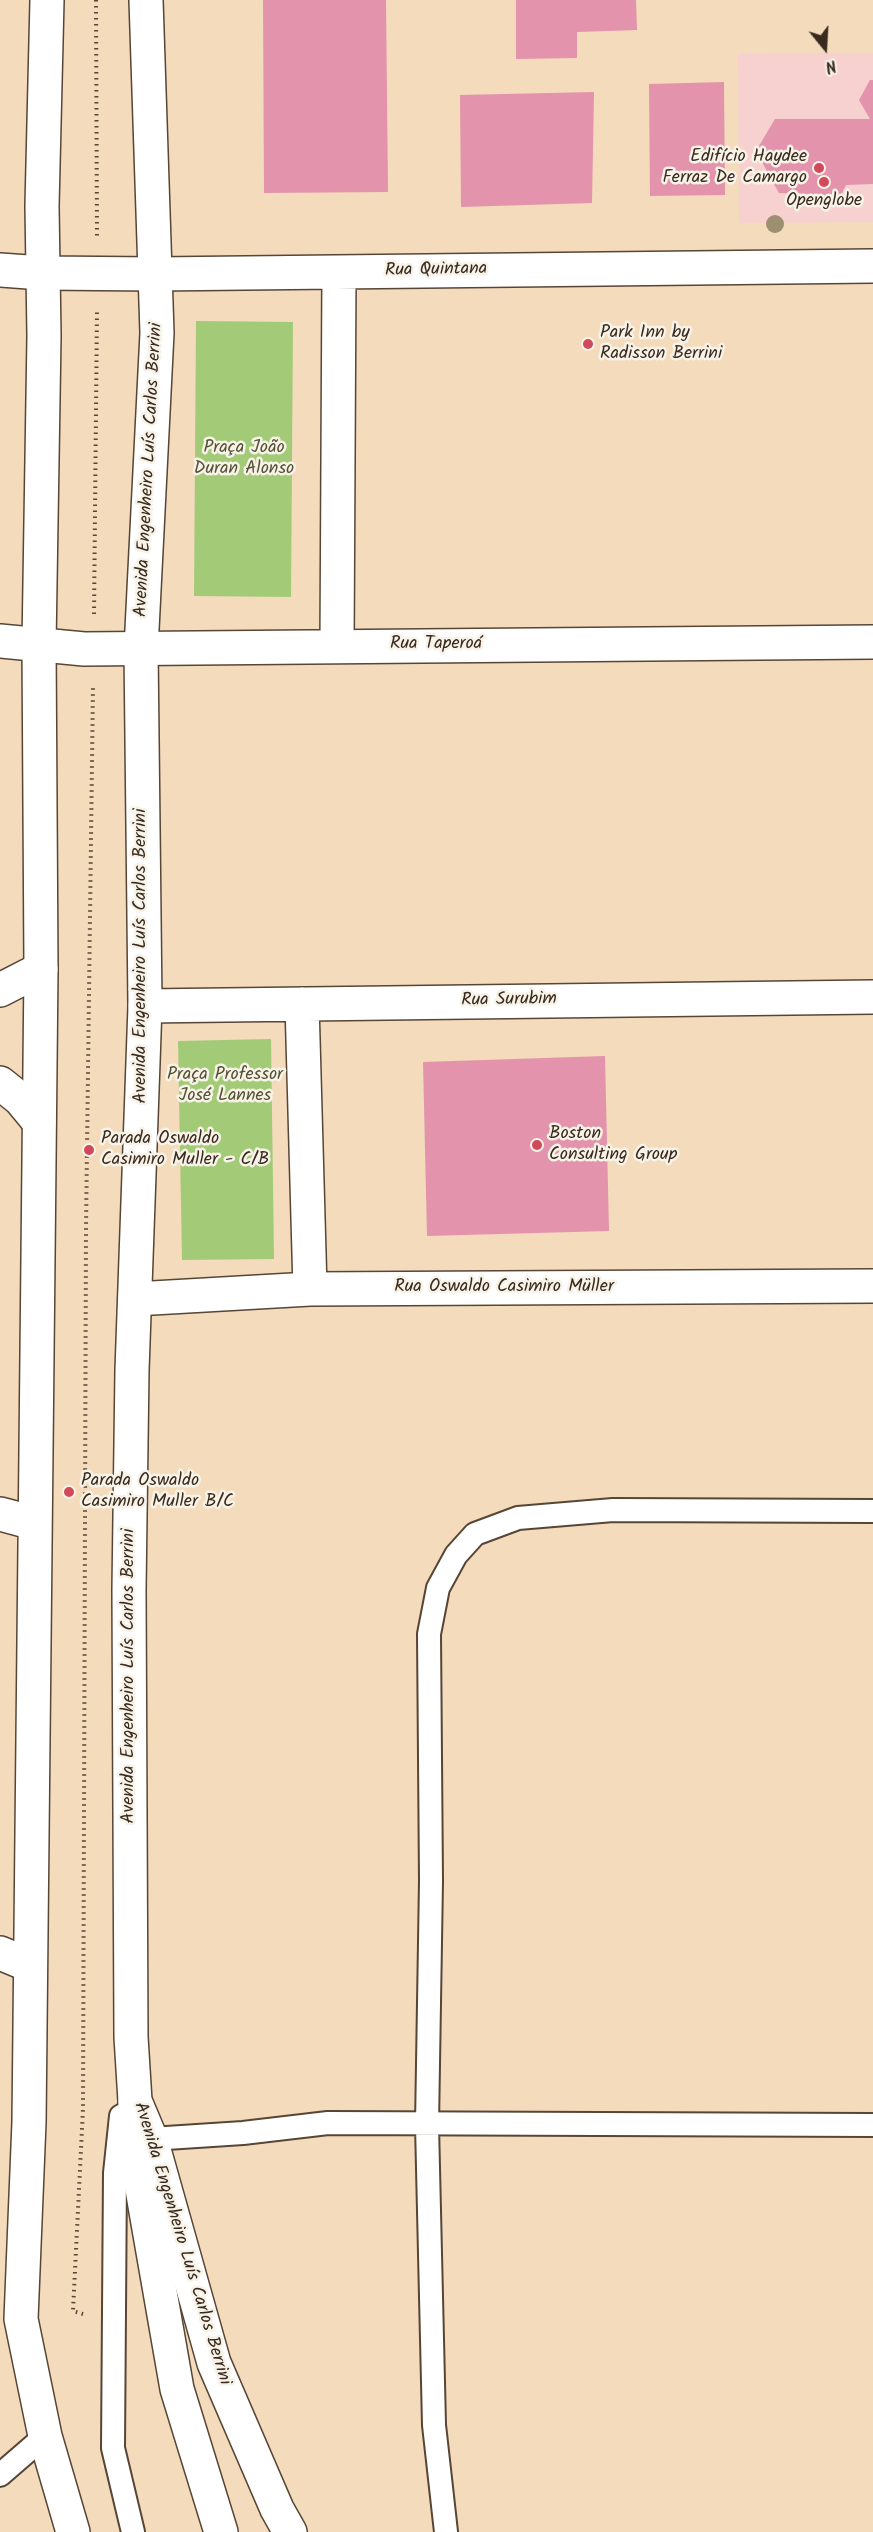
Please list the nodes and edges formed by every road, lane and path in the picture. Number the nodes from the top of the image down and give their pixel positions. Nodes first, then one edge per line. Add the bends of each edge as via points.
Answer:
1 (47, 0) edge
2 (146, 0) edge
3 (873, 266) edge
4 (0, 270) edge
5 (339, 272) junction
6 (42, 273) junction
7 (156, 274) junction
8 (0, 640) edge
9 (873, 642) edge
10 (39, 644) junction
11 (337, 646) junction
12 (141, 650) junction
13 (41, 969) junction
14 (0, 990) edge
15 (873, 997) edge
16 (302, 1004) junction
17 (145, 1006) junction
18 (0, 1083) edge
19 (39, 1122) junction
20 (873, 1286) edge
21 (310, 1289) junction
22 (135, 1299) junction
23 (873, 1511) edge
24 (0, 1514) edge
25 (34, 1523) junction
26 (15, 1959) edge
27 (131, 2037) junction
28 (135, 2101) junction
29 (427, 2125) junction
30 (873, 2125) edge
31 (151, 2139) junction
32 (10, 2321) edge
33 (45, 2436) junction
34 (0, 2475) edge
35 (73, 2532) edge
36 (133, 2532) edge
37 (221, 2532) edge
38 (290, 2532) edge
39 (446, 2532) edge

1 - 6 main road
2 - 7 main road, Avenida Engenheiro Luís Carlos Berrini
3 - 5 main road, Rua Quintana
4 - 6 main road, Rua Quintana
5 - 7 main road, Rua Quintana
5 - 11 main road
6 - 7 main road, Rua Quintana
6 - 10 main road
7 - 12 main road, Avenida Engenheiro Luís Carlos Berrini via 157,333
8 - 10 main road, Rua Taperoá
9 - 11 main road, Rua Taperoá
10 - 12 main road, Rua Taperoá
10 - 13 main road
11 - 12 main road, Rua Taperoá
12 - 17 main road, Avenida Engenheiro Luís Carlos Berrini
13 - 14 main road
13 - 19 main road
15 - 16 main road, Rua Surubim
16 - 17 main road, Rua Surubim
16 - 21 main road
17 - 22 main road, Avenida Engenheiro Luís Carlos Berrini
18 - 19 main road
19 - 25 main road
20 - 21 main road, Rua Oswaldo Casimiro Müller
21 - 22 main road, Rua Oswaldo Casimiro Müller
22 - 27 main road, Avenida Engenheiro Luís Carlos Berrini via 129,1590
23 - 29 lane via 613,1510 518,1518 475,1534 456,1555 438,1588 429,1634 431,1881
24 - 25 main road
25 - 26 main road
26 - 32 main road via 29,2122
27 - 28 main road, Avenida Engenheiro Luís Carlos Berrini
27 - 36 lane via 115,2173 113,2448
28 - 31 main road, Avenida Engenheiro Luís Carlos Berrini
28 - 37 main road via 134,2143 177,2389
29 - 30 lane
29 - 31 lane via 328,2123
29 - 39 lane via 434,2425
31 - 38 main road, Avenida Engenheiro Luís Carlos Berrini via 214,2363 276,2509
32 - 33 main road
33 - 34 lane
33 - 35 main road

